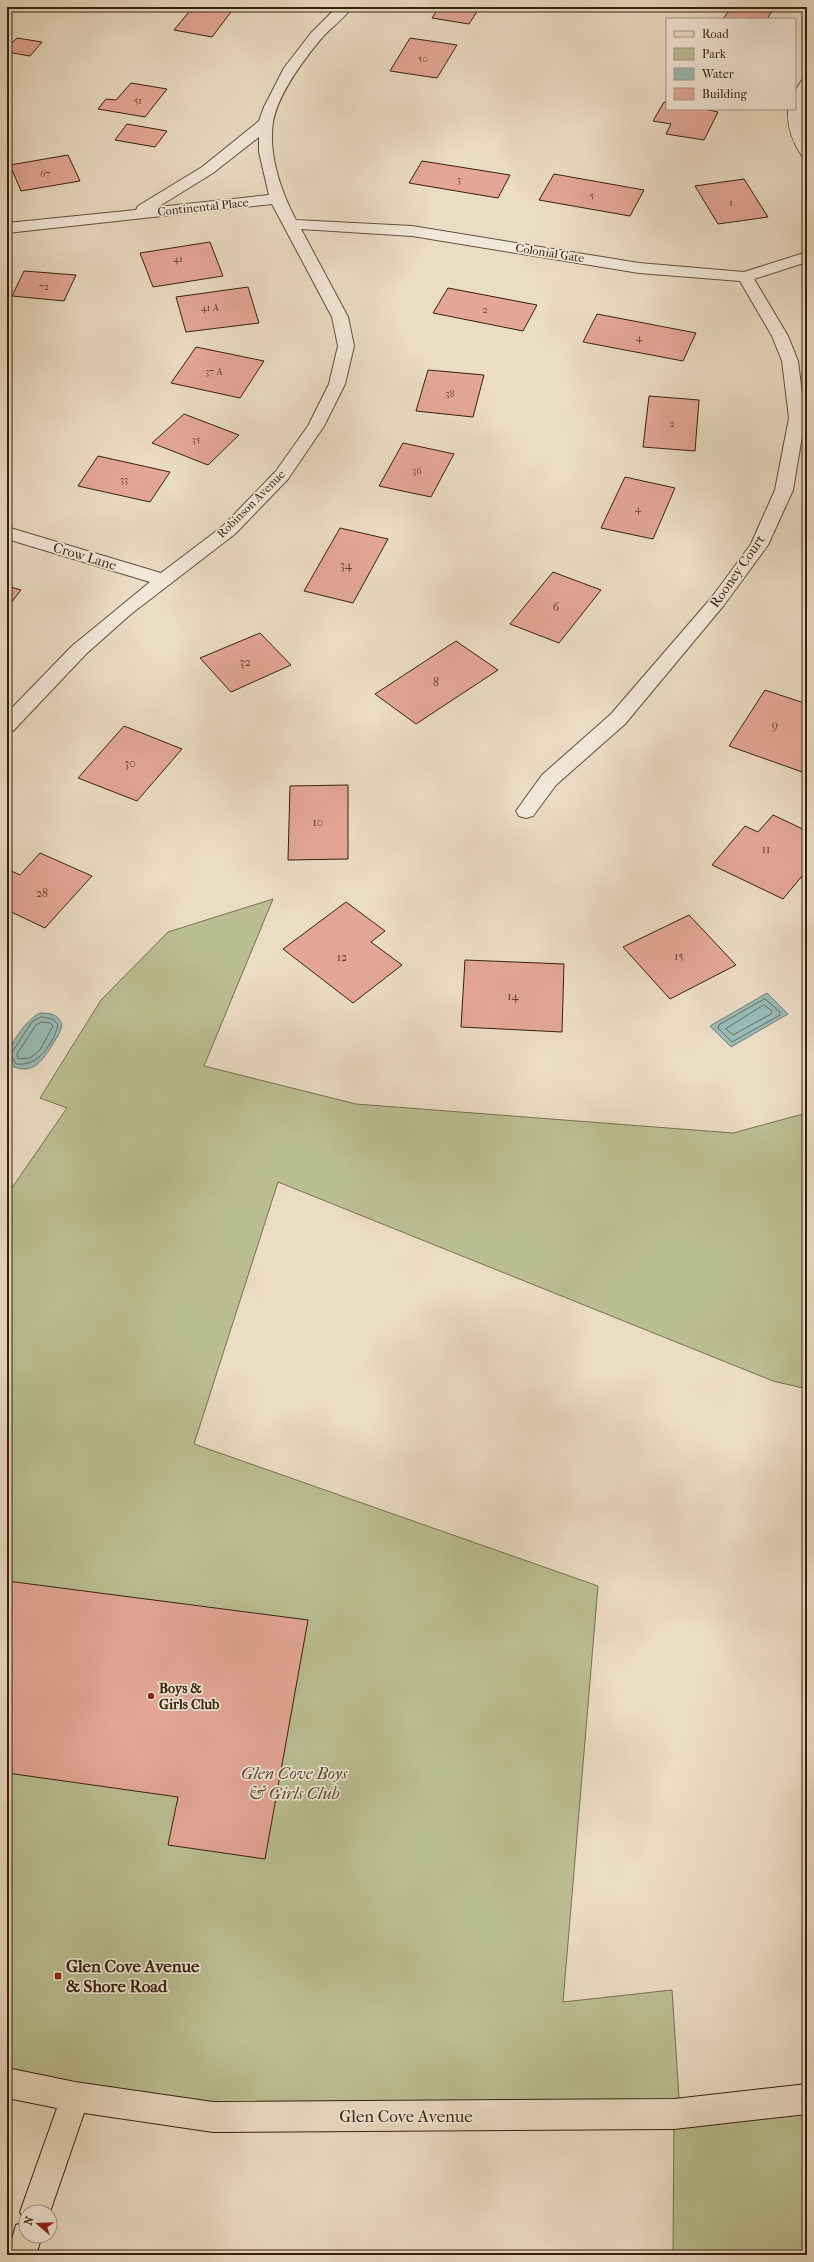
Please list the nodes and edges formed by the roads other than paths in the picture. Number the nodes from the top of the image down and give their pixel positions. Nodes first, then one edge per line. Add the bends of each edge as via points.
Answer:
1 (345, 7) edge
2 (807, 83) edge
3 (796, 108) edge
4 (795, 110) edge
5 (266, 123) junction
6 (807, 153) edge
7 (277, 199) junction
8 (130, 215) junction
9 (290, 224) junction
10 (7, 228) edge
11 (807, 258) edge
12 (745, 277) junction
13 (7, 533) edge
14 (164, 580) junction
15 (7, 725) edge
16 (526, 811) dead end
17 (7, 2083) edge
18 (75, 2097) junction
19 (807, 2099) edge
20 (38, 2204) edge
21 (24, 2244) edge
22 (21, 2255) edge

1 - 5 street, Robinson Avenue via 316,36 291,68 271,107
2 - 3 street
4 - 6 street via 794,128
5 - 7 street, Robinson Avenue via 266,152
5 - 8 street, Continental Place via 197,178
7 - 8 street, Continental Place
7 - 9 street, Robinson Avenue
8 - 10 street, Continental Place
9 - 12 street, Colonial Gate via 412,231 639,268
9 - 14 street, Robinson Avenue via 340,317 346,346 337,384 316,426 282,475 229,530
11 - 12 street, Colonial Gate
12 - 16 street, Rooney Court via 780,336 790,361 797,418 784,490 759,544 718,601 618,719 549,780
13 - 14 street, Crow Lane
14 - 15 street, Robinson Avenue via 79,650
17 - 18 main road, Glen Cove Avenue
18 - 19 main road, Glen Cove Avenue via 213,2117 674,2114
18 - 20 main road
21 - 22 main road

